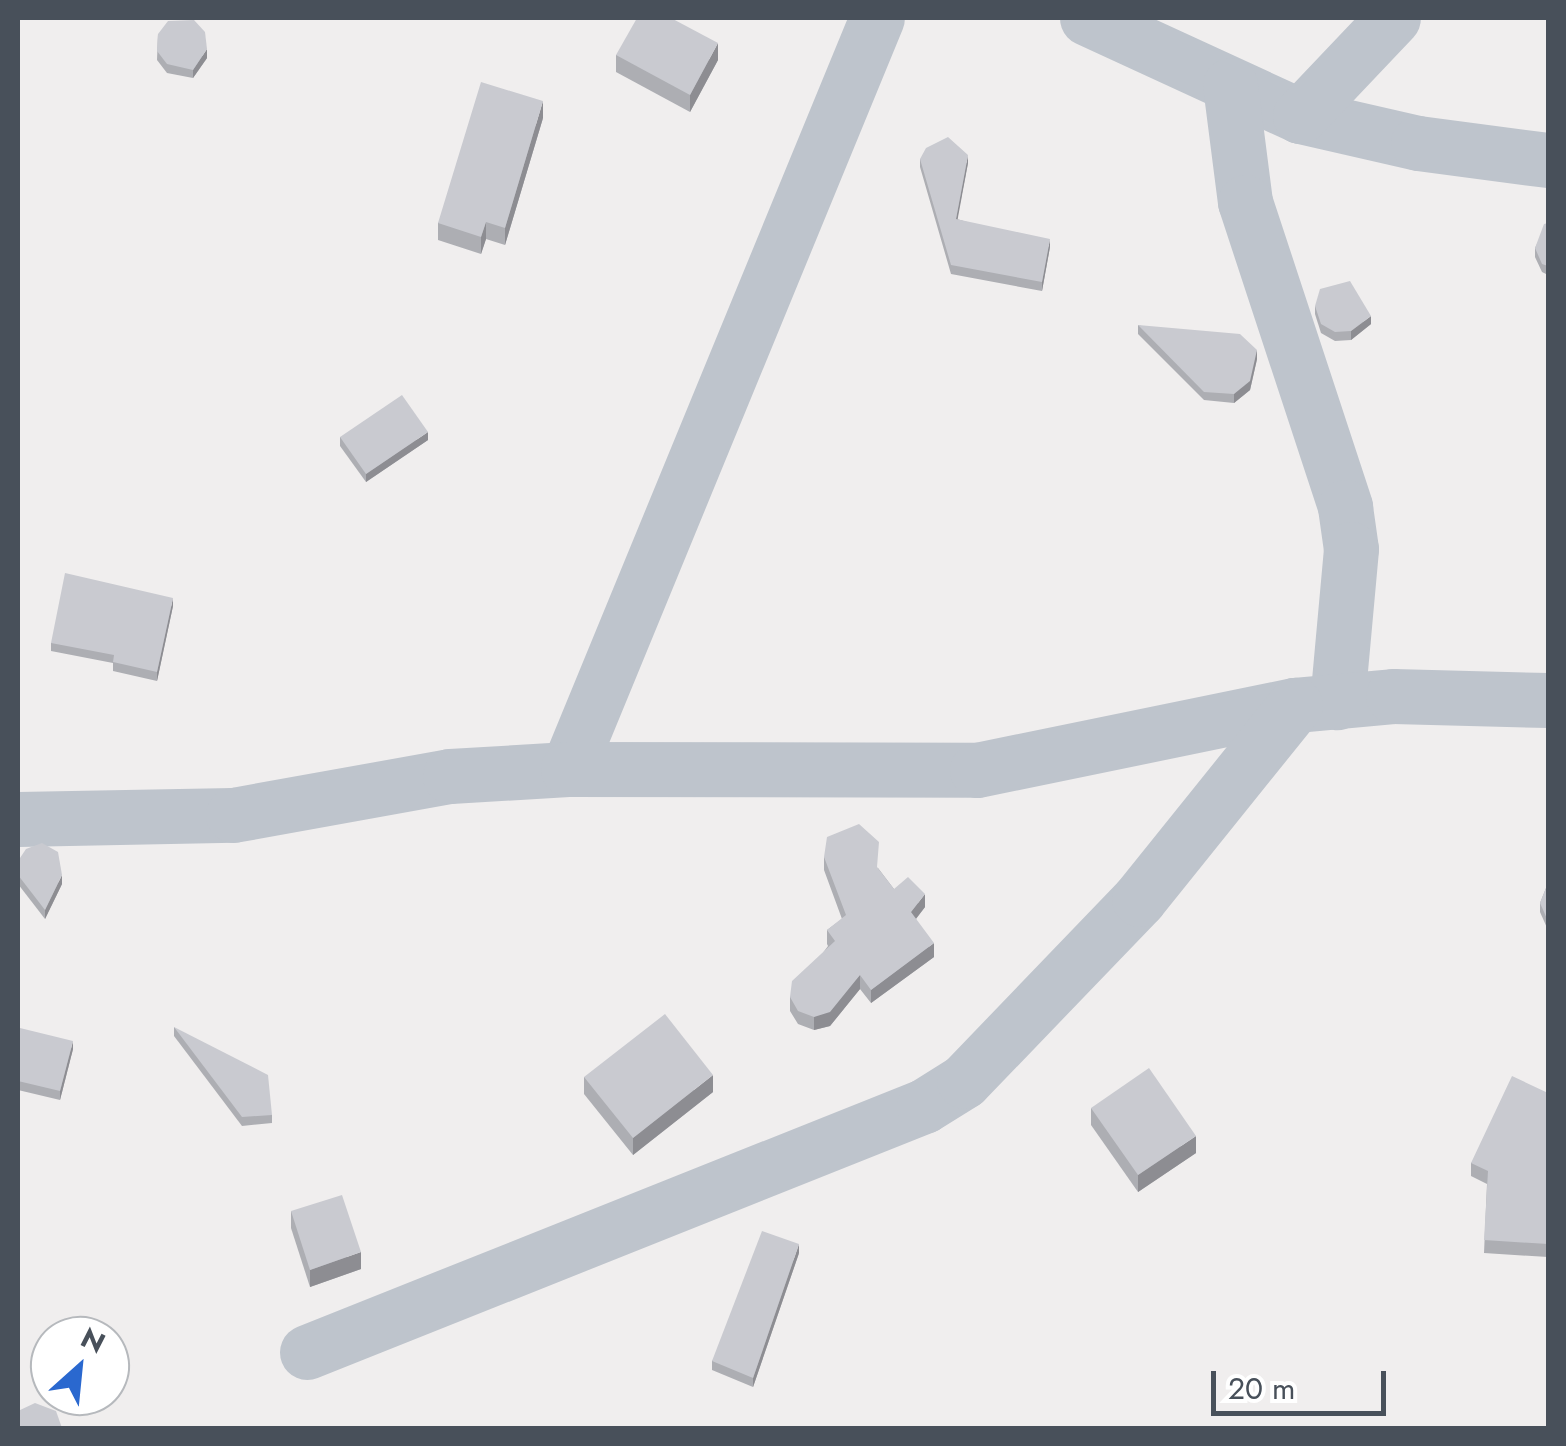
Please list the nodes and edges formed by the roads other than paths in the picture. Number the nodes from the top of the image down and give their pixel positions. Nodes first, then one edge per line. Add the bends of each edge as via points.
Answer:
1 (878, 18) edge
2 (1087, 18) edge
3 (1393, 18) edge
4 (1230, 84) junction
5 (1300, 116) junction
6 (1548, 160) edge
7 (1548, 700) edge
8 (1316, 704) junction
9 (568, 769) junction
10 (18, 819) edge
11 (307, 1352) dead end

1 - 9 street
2 - 4 street
3 - 5 street
4 - 5 street
4 - 8 street via 1245,202 1345,507 1350,549
5 - 6 street
7 - 8 street via 1394,696
8 - 9 street via 977,770
8 - 11 street via 964,1081 924,1106
9 - 10 street via 450,776 232,815

